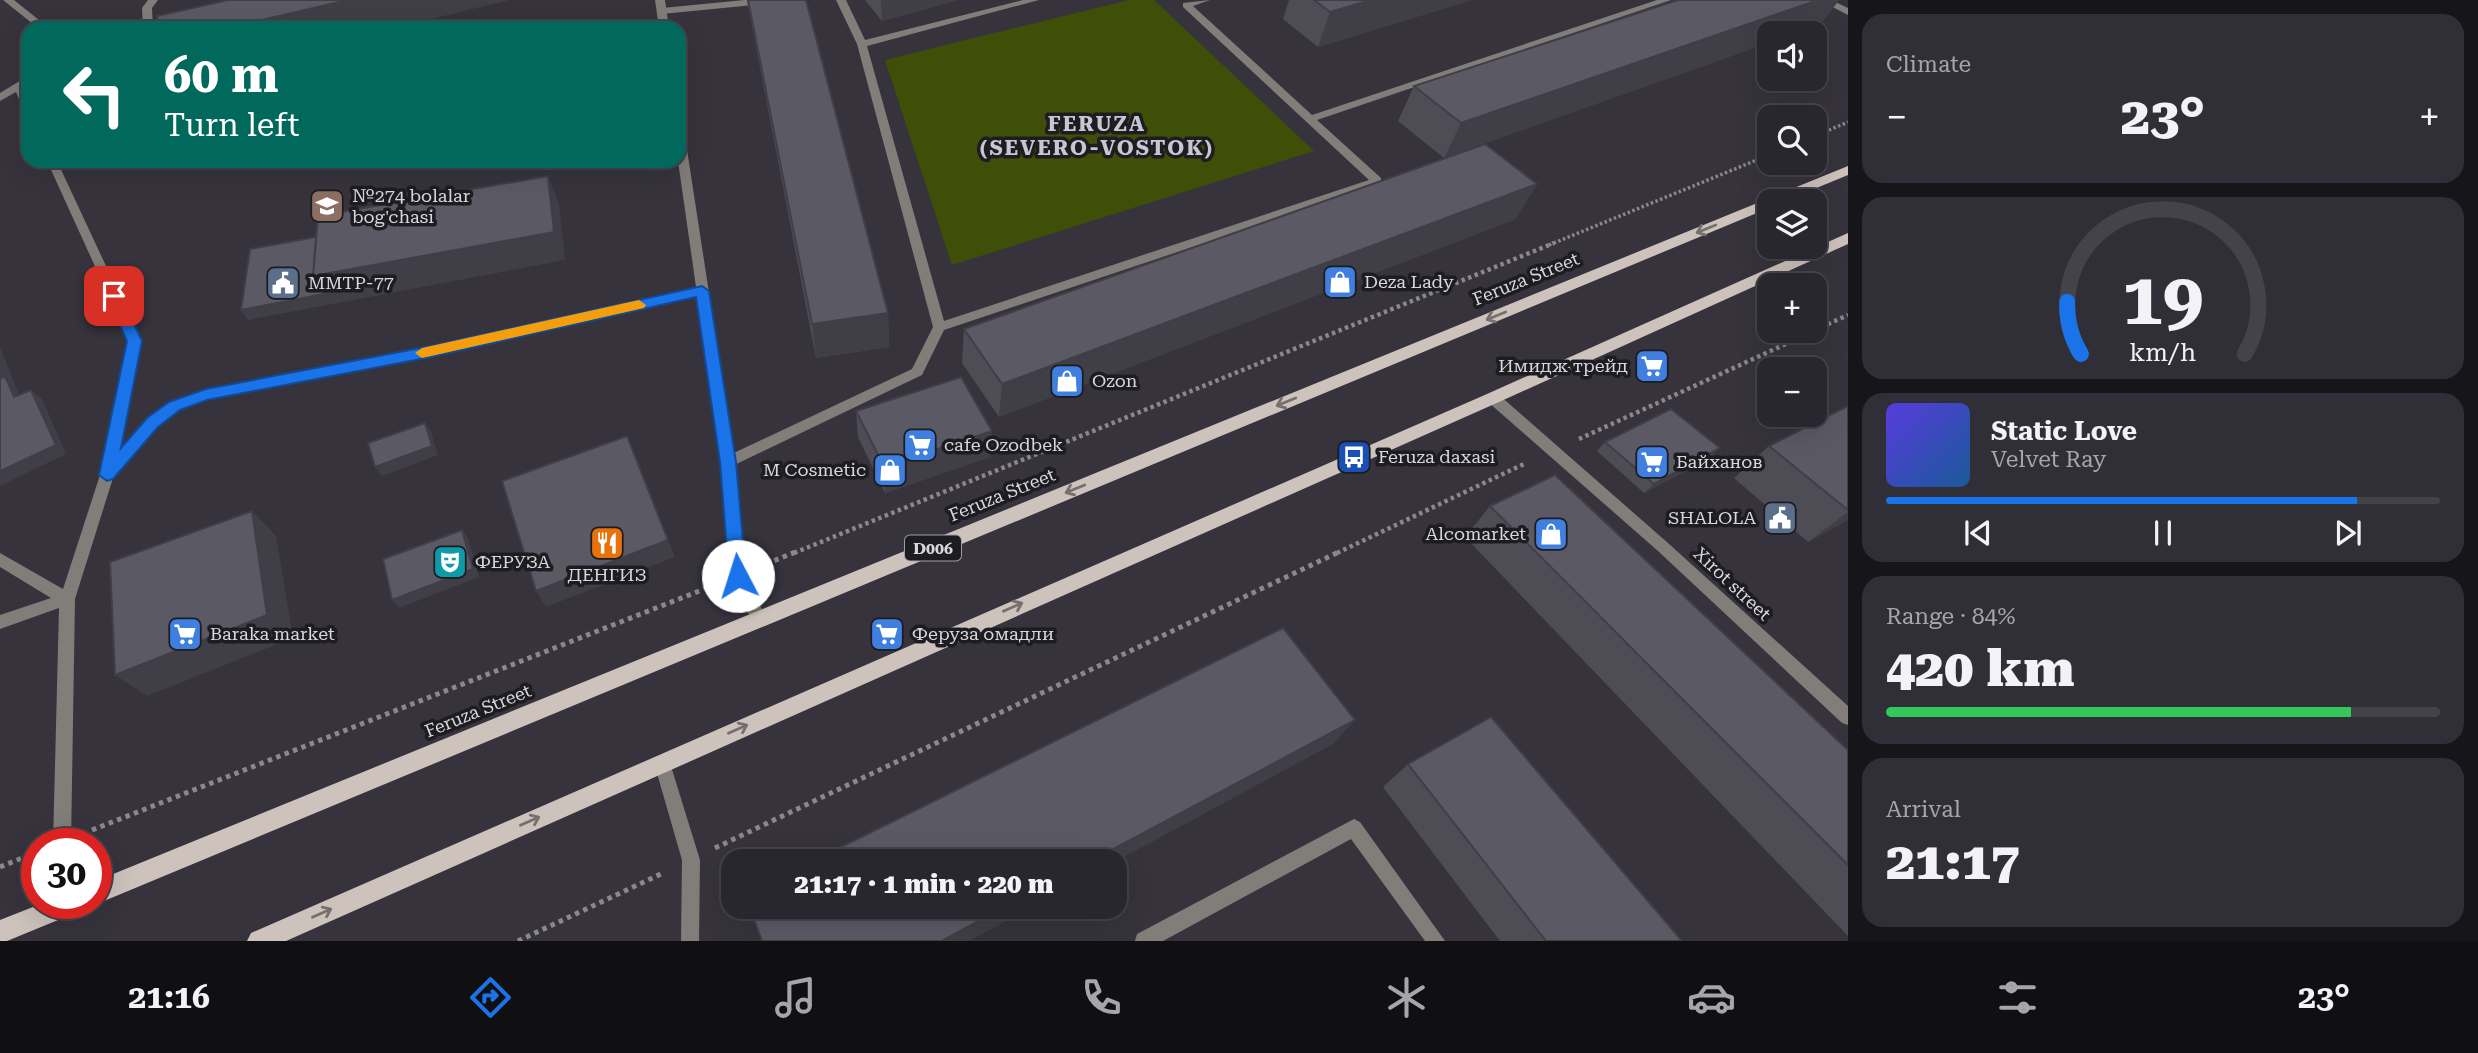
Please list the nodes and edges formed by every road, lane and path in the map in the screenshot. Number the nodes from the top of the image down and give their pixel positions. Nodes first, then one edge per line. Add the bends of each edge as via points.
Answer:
1 (8, 0) edge
2 (153, 0) edge
3 (660, 0) edge
4 (773, 0) edge
5 (841, 0) edge
6 (1034, 0) edge
7 (1205, 0) edge
8 (1666, 0) edge
9 (1824, 0) edge
10 (662, 11) junction
11 (1848, 12) edge
12 (35, 21) edge
13 (148, 21) edge
14 (663, 21) edge
15 (862, 44) junction
16 (19, 87) joint
17 (21, 92) edge
18 (0, 97) edge
19 (1310, 119) junction
20 (1848, 122) edge
21 (1827, 131) edge
22 (1757, 160) edge
23 (55, 168) edge
24 (684, 168) edge
25 (1848, 170) edge
26 (1806, 189) edge
27 (1757, 211) edge
28 (1848, 238) edge
29 (1827, 245) edge
30 (1794, 259) edge
31 (702, 291) junction
32 (1848, 315) edge
33 (1827, 325) edge
34 (939, 327) junction
35 (1788, 343) edge
36 (1493, 398) junction
37 (1553, 450) junction
38 (728, 462) junction
39 (107, 475) junction
40 (0, 559) edge
41 (738, 576) junction
42 (67, 600) junction
43 (759, 620) junction
44 (0, 622) edge
45 (1848, 717) edge
46 (662, 763) junction
47 (62, 828) edge
48 (100, 828) edge
49 (21, 858) edge
50 (691, 860) junction
51 (0, 867) edge
52 (112, 886) edge
53 (31, 919) edge
54 (0, 932) edge
55 (259, 941) edge
56 (518, 941) edge
57 (690, 941) edge
58 (1144, 941) edge
59 (1436, 941) edge

1 - 12 street
2 - 13 street via 147,9
3 - 10 street
4 - 10 street
5 - 15 street
6 - 15 street
7 - 19 street via 1185,5
8 - 19 street
9 - 11 street
10 - 14 street
15 - 34 street
16 - 17 street
16 - 18 street
19 - 34 street via 1377,181
20 - 21 path
22 - 41 path
23 - 39 street via 135,341
24 - 31 street
25 - 26 main road, Feruza Street / D006
27 -> 43 main road, Feruza Street / D006
28 - 29 main road
30 - 36 main road
31 - 38 street
31 - 39 street via 206,395 175,406 152,422
32 - 33 path
34 - 38 street via 917,372
35 - 37 path
36 - 37 street, Xirot street
46 -> 36 main road
37 - 45 street, Xirot street
37 - 50 path
38 - 41 street
39 - 42 street
40 - 42 street
41 - 43 street
41 - 48 path
42 - 44 street
42 - 47 street
43 - 52 main road, Feruza Street / D006
46 - 50 street
55 -> 46 main road
49 - 51 path
50 - 56 path
50 - 57 street
53 - 54 main road
58 - 59 street via 1354,828

